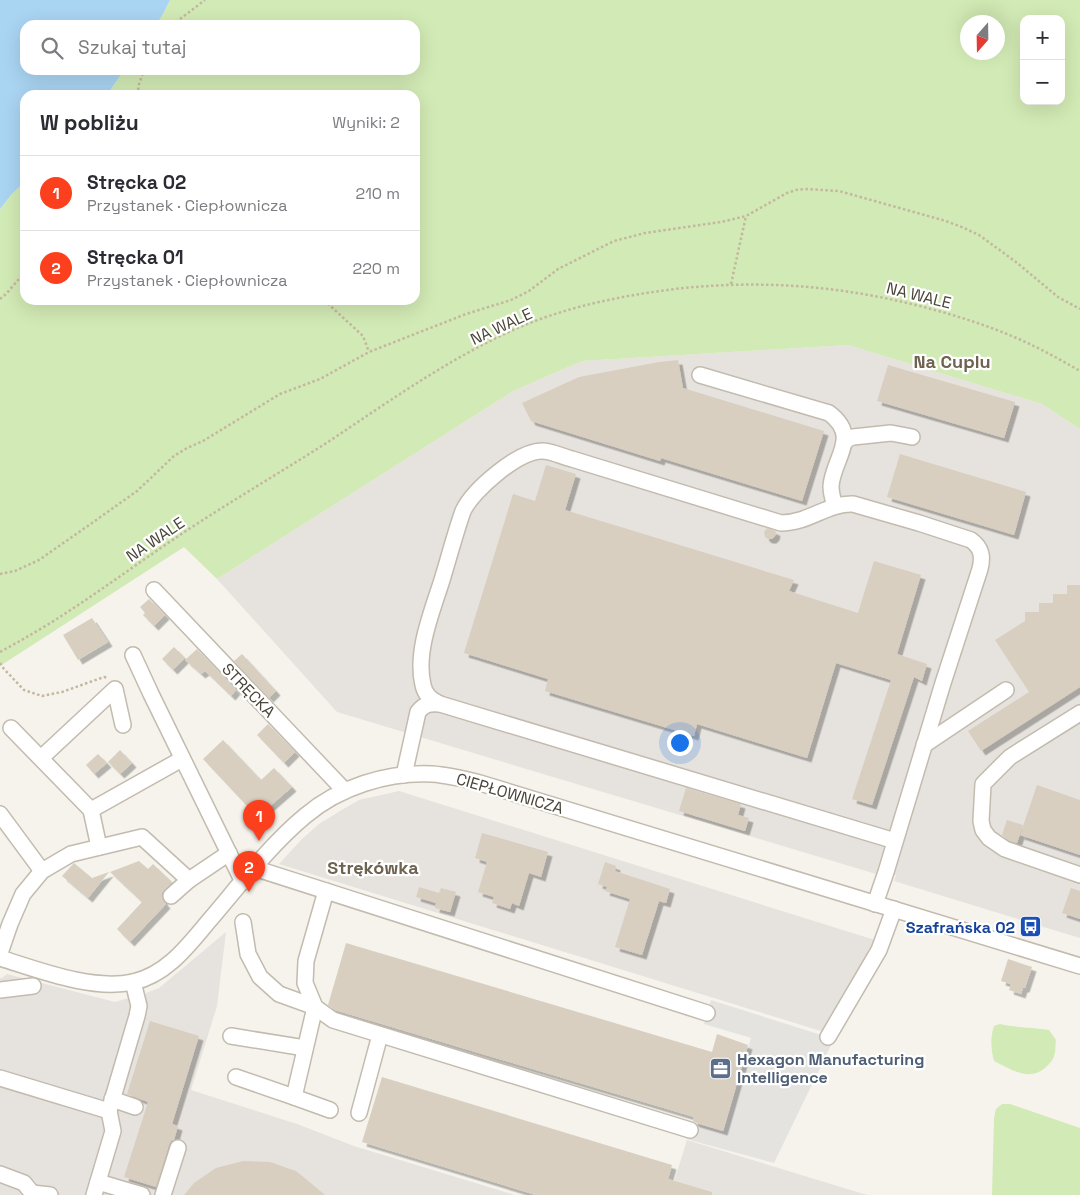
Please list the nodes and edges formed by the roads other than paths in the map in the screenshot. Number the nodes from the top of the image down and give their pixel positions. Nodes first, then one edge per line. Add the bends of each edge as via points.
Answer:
1 (700, 375) dead end
2 (912, 437) dead end
3 (844, 443) junction
4 (835, 506) junction
5 (154, 590) dead end
6 (133, 655) dead end
7 (422, 678) junction
8 (1006, 690) dead end
9 (440, 704) junction
10 (1080, 713) edge
11 (417, 715) junction
12 (123, 725) dead end
13 (11, 728) dead end
14 (924, 745) junction
15 (41, 758) junction
16 (182, 759) junction
17 (404, 775) junction
18 (345, 791) junction
19 (91, 810) junction
20 (0, 814) edge
21 (895, 840) junction
22 (99, 847) junction
23 (229, 853) junction
24 (254, 868) junction
25 (42, 871) junction
26 (1080, 875) edge
27 (189, 880) junction
28 (243, 882) junction
29 (326, 891) junction
30 (171, 896) dead end
31 (875, 904) junction
32 (894, 909) junction
33 (244, 922) dead end
34 (0, 953) edge
35 (0, 958) edge
36 (1080, 966) edge
37 (133, 982) junction
38 (33, 986) dead end
39 (0, 990) edge
40 (315, 1006) junction
41 (707, 1013) dead end
42 (380, 1035) junction
43 (231, 1036) dead end
44 (828, 1037) dead end
45 (305, 1048) junction
46 (236, 1077) dead end
47 (0, 1078) edge
48 (294, 1097) junction
49 (110, 1105) junction
50 (135, 1107) dead end
51 (330, 1110) dead end
52 (359, 1113) dead end
53 (690, 1130) dead end
54 (178, 1148) dead end
55 (0, 1174) edge
56 (96, 1188) edge
57 (32, 1194) edge
58 (50, 1195) edge
59 (142, 1195) edge
60 (163, 1195) edge

1 - 3 street via 829,414 842,427
2 - 3 street via 891,433 853,437
3 - 4 street via 831,485
4 - 7 street via 803,520 781,522 550,453 542,451 527,455 486,482 469,499 463,511 423,644
4 - 14 street via 861,505 927,525 971,540 982,552 980,569
5 - 18 street, STRĘCKA
6 - 16 street
7 - 9 street via 428,697
7 - 11 street
8 - 14 street
9 - 11 street via 428,704
9 - 21 street
10 - 26 street via 1010,757 983,784 981,822 989,838 1005,849
11 - 17 street
12 - 15 street via 115,689
13 - 15 street
14 - 21 street
15 - 19 street
16 - 19 street
16 - 23 street
17 - 18 street, CIEPŁOWNICZA
17 - 31 street, CIEPŁOWNICZA via 432,774 480,783
18 - 24 street, CIEPŁOWNICZA via 306,814
19 - 22 street
20 - 25 street
21 - 31 street
22 - 25 street via 71,854
22 - 27 street via 142,837
23 - 27 street
23 - 28 street
24 - 28 street, CIEPŁOWNICZA
24 - 29 street
25 - 34 street via 23,894
27 - 30 street
28 - 37 street, CIEPŁOWNICZA via 173,961
29 - 40 street via 306,961 304,983
29 - 41 street
31 - 32 street, CIEPŁOWNICZA
32 - 36 street, CIEPŁOWNICZA
32 - 44 street via 878,950
33 - 40 street via 248,954 260,977 279,994
35 - 37 street, CIEPŁOWNICZA via 84,981
37 - 49 street via 139,1006
38 - 39 street
40 - 42 street via 333,1020
40 - 45 street
42 - 52 street
42 - 53 street
43 - 45 street
45 - 48 street
46 - 48 street
47 - 49 street
48 - 51 street
49 - 50 street
49 - 56 street via 113,1131
54 - 60 street
55 - 57 street via 24,1183
56 - 59 street
57 - 58 street

